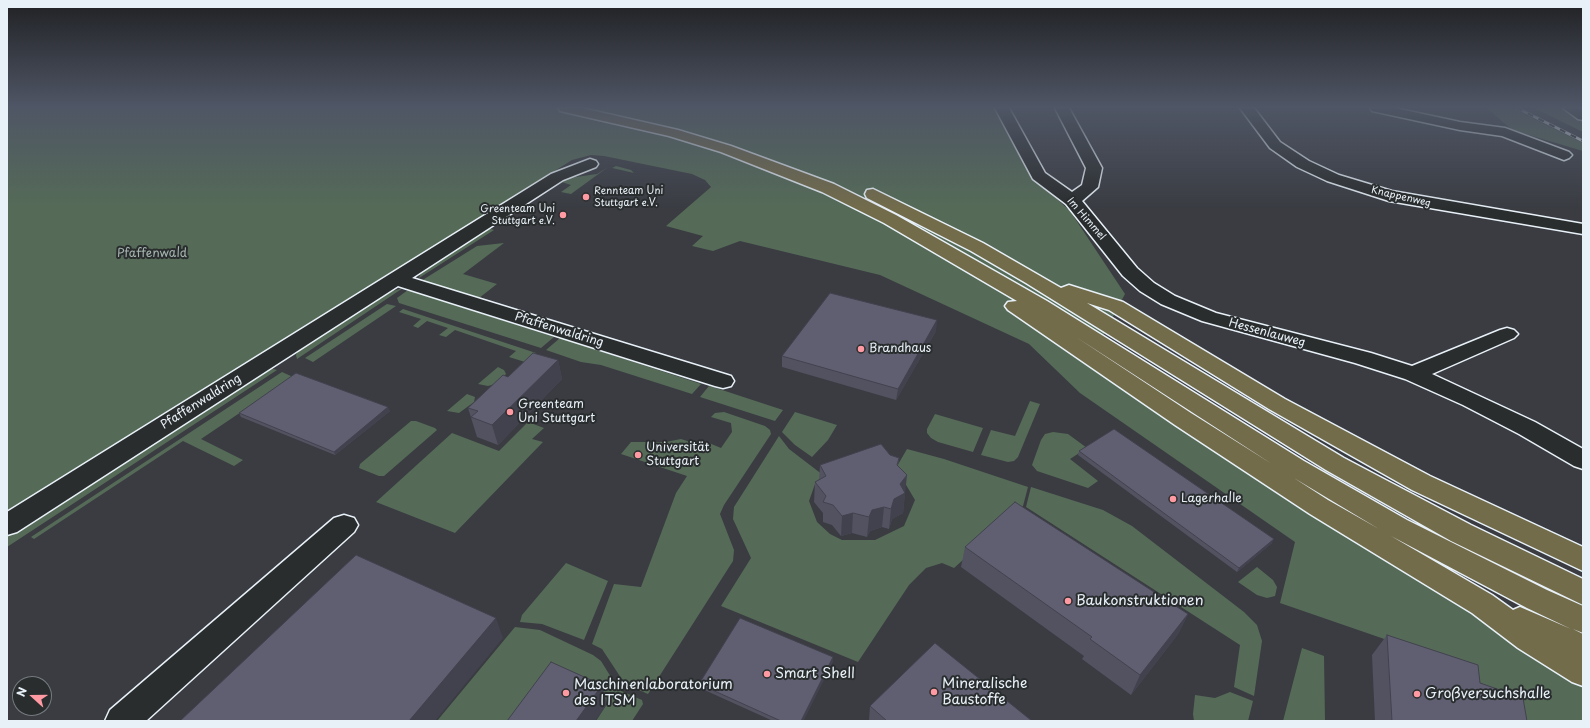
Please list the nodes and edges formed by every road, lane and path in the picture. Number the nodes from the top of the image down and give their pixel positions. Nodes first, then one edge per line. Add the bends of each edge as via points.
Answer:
1 (701, 142) edge
2 (740, 142) edge
3 (1020, 142) edge
4 (1080, 142) edge
5 (1273, 142) edge
6 (1531, 142) edge
7 (1564, 155) dead end
8 (590, 164) dead end
9 (1072, 200) junction
10 (1583, 229) edge
11 (954, 257) junction
12 (1130, 272) joint
13 (395, 279) junction
14 (1033, 279) junction
15 (1507, 334) dead end
16 (1413, 374) junction
17 (723, 381) dead end
18 (1583, 460) edge
19 (7, 525) edge
20 (344, 525) dead end
21 (1583, 560) edge
22 (1583, 593) edge
23 (1482, 604) junction
24 (1583, 620) edge
25 (1583, 648) edge
26 (1583, 672) edge
27 (122, 721) edge

1 - 11 highway via 772,165 828,188 890,219
2 - 14 highway via 838,178 921,217
3 - 9 street, Im Himmel via 1039,176
4 - 9 street via 1094,168 1090,187
5 - 10 street, Knappenweg via 1303,164 1333,178 1388,196
6 - 7 street
8 - 13 street, Pfaffenwaldring via 557,177
9 - 12 street, Im Himmel
11 - 23 highway via 952,264 1183,419 1319,507
11 - 24 highway via 1040,305 1296,467 1397,527
12 - 16 street, Hessenlauweg via 1168,300 1209,317
13 - 17 street, Pfaffenwaldring
13 - 19 street, Pfaffenwaldring
14 - 21 highway via 1116,306 1277,404 1414,479
14 - 22 highway via 1335,464 1461,533
15 - 16 street
16 - 18 street, Hessenlauweg via 1472,400
20 - 27 street
23 - 25 highway
23 - 26 highway via 1529,639

